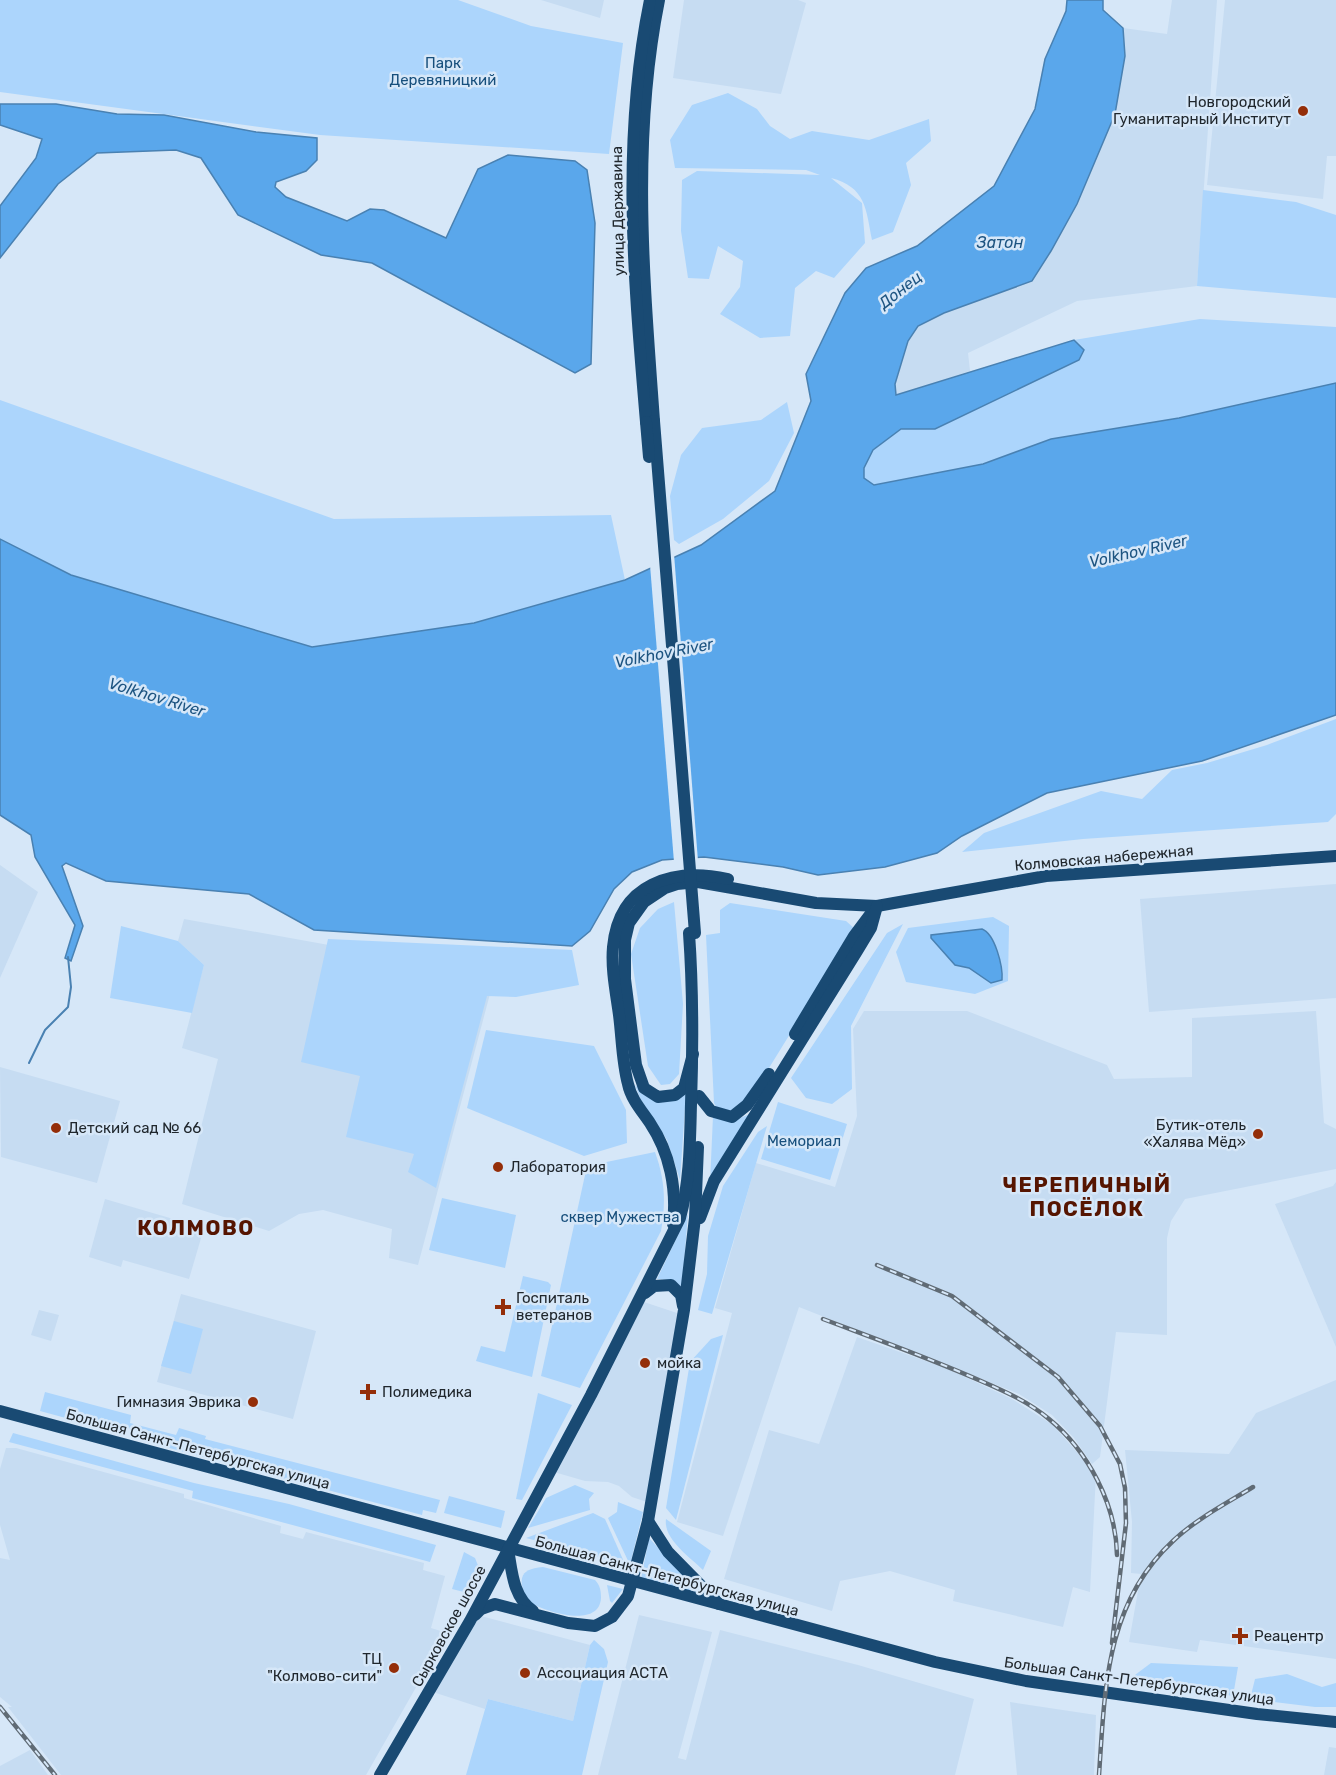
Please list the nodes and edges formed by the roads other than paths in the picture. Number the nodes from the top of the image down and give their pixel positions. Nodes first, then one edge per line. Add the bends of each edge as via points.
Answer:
1 (650, 0) edge
2 (659, 0) edge
3 (650, 422) junction
4 (1336, 856) edge
5 (877, 906) junction
6 (692, 933) junction
7 (693, 1054) junction
8 (699, 1096) junction
9 (671, 1238) junction
10 (693, 1239) junction
11 (640, 1298) junction
12 (684, 1310) junction
13 (0, 1411) edge
14 (648, 1521) junction
15 (508, 1550) junction
16 (633, 1583) junction
17 (655, 1588) junction
18 (628, 1596) junction
19 (720, 1605) junction
20 (539, 1615) junction
21 (470, 1621) junction
22 (1336, 1722) edge
23 (380, 1775) edge

1 - 3 main road, улица Державина via 635,87 631,182 634,279
2 - 3 main road, улица Державина via 645,94 641,170
3 - 6 main road, bridge
4 - 5 main road, Колмовская набережная via 1046,876
5 - 7 main road, Колмовская набережная via 816,903 698,882 665,888 644,902 629,923 625,940 625,979 636,1065 644,1088 658,1097 675,1095 684,1088
5 - 8 main road via 854,936 761,1087 739,1113 732,1117 716,1114
5 - 9 main road, Колмовская набережная via 834,902 693,873 657,882 626,907 613,950 628,1085 664,1150 672,1176 675,1210
5 - 10 main road via 871,928 714,1181
6 - 7 main road
6 - 8 main road via 700,988
7 - 9 main road via 686,1199
8 - 10 main road
9 - 11 main road, Сырковское шоссе
10 - 12 main road
11 - 12 main road via 654,1286 671,1285 681,1295
11 - 15 main road, Сырковское шоссе
12 - 14 main road
13 - 15 main road, Большая Санкт-Петербургская улица
14 - 16 main road
14 - 19 main road via 668,1552
15 - 16 main road, Большая Санкт-Петербургская улица
15 - 20 main road via 515,1588 527,1607
15 - 21 main road, Сырковское шоссе
16 - 17 main road, Большая Санкт-Петербургская улица
16 - 18 main road
17 - 18 main road
17 - 19 main road, Большая Санкт-Петербургская улица
18 - 20 main road via 612,1617 595,1626
19 - 22 main road, Большая Санкт-Петербургская улица via 1003,1677
20 - 21 main road via 495,1604 481,1609
21 - 23 main road, Сырковское шоссе

